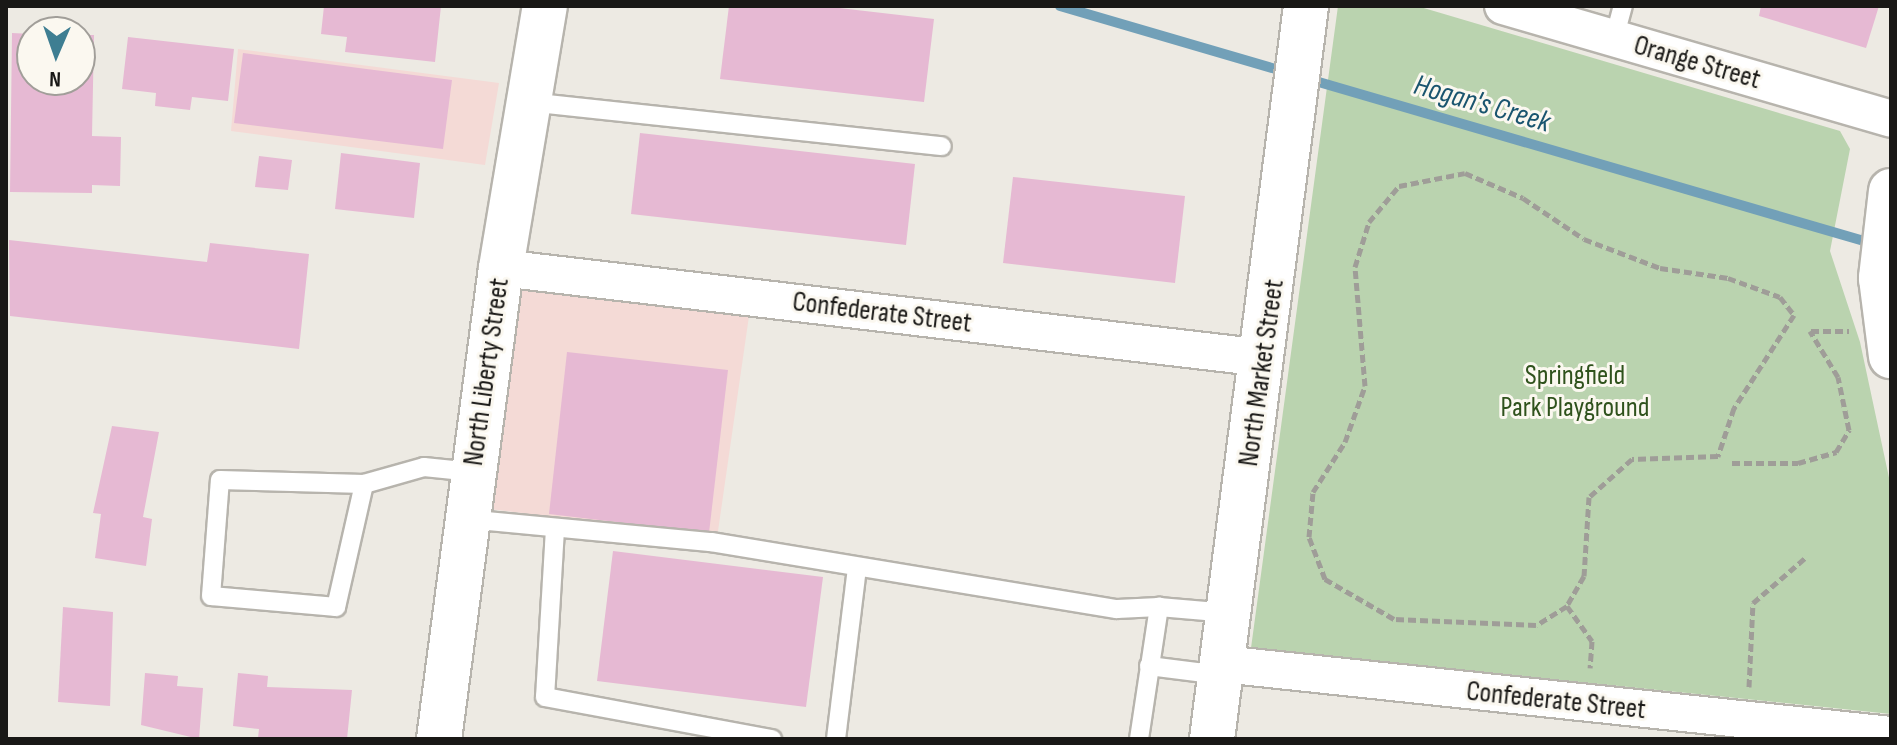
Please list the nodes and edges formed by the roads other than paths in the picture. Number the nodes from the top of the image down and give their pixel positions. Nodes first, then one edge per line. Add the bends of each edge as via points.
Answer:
1 (545, 6) edge
2 (1306, 6) edge
3 (1503, 6) edge
4 (1619, 22) edge
5 (528, 102) junction
6 (1891, 119) edge
7 (942, 146) dead end
8 (1888, 206) edge
9 (501, 268) junction
10 (1874, 344) edge
11 (1264, 358) junction
12 (473, 472) junction
13 (364, 484) junction
14 (466, 519) junction
15 (555, 529) junction
16 (857, 567) junction
17 (1159, 607) junction
18 (1229, 613) junction
19 (1149, 666) junction
20 (1221, 669) junction
21 (1891, 735) edge
22 (439, 739) edge
23 (772, 739) edge
24 (836, 739) edge
25 (1139, 739) edge
26 (1212, 739) edge

1 - 5 street, North Liberty Street
2 - 11 street, North Market Street
3 - 4 street, Orange Street
4 - 6 street, Orange Street
5 - 7 lane
5 - 9 street, North Liberty Street
8 - 10 street
9 - 11 street, Confederate Street
9 - 12 street, North Liberty Street
11 - 18 street, North Market Street
12 - 13 lane via 424,467
12 - 14 street, North Liberty Street
13 - 13 lane via 220,480 211,596 336,607
14 - 15 lane
14 - 22 street, North Liberty Street
15 - 16 lane via 711,542
15 - 23 lane via 545,697
16 - 17 lane via 1117,609
16 - 24 lane
17 - 18 lane
17 - 19 lane
18 - 20 street, North Market Street
19 - 20 lane
19 - 25 lane
20 - 21 street, Confederate Street
20 - 26 street, North Market Street

